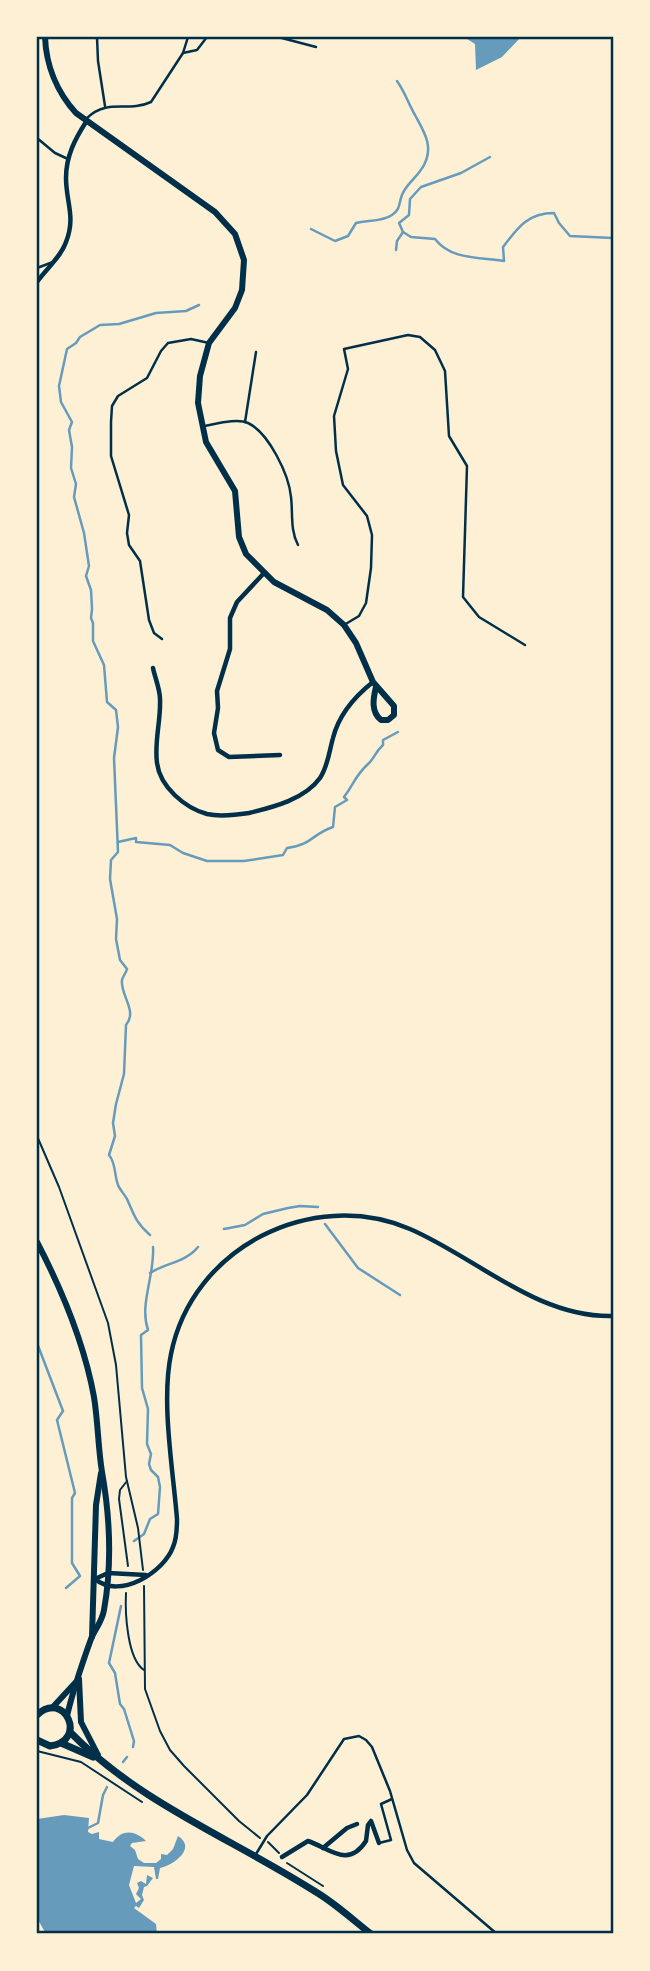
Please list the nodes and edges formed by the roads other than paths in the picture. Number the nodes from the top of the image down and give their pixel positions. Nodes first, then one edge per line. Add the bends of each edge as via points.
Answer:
1 (45, 37) edge
2 (97, 37) edge
3 (188, 37) edge
4 (207, 37) edge
5 (278, 37) edge
6 (316, 47) dead end
7 (183, 53) junction
8 (105, 106) junction
9 (85, 121) junction
10 (37, 138) edge
11 (68, 159) junction
12 (53, 262) junction
13 (37, 268) edge
14 (37, 282) edge
15 (209, 343) junction
16 (256, 352) dead end
17 (245, 422) junction
18 (201, 426) junction
19 (298, 545) dead end
20 (264, 573) junction
21 (344, 625) junction
22 (162, 639) dead end
23 (525, 645) dead end
24 (153, 668) dead end
25 (374, 685) junction
26 (280, 755) dead end
27 (37, 1242) edge
28 (613, 1316) edge
29 (102, 1470) junction
30 (108, 1573) junction
31 (145, 1574) junction
32 (95, 1579) junction
33 (107, 1585) junction
34 (92, 1639) junction
35 (78, 1678) junction
36 (52, 1708) junction
37 (38, 1712) edge
38 (67, 1716) junction
39 (70, 1732) junction
40 (37, 1740) edge
41 (61, 1743) junction
42 (93, 1757) junction
43 (103, 1763) junction
44 (393, 1798) junction
45 (357, 1824) dead end
46 (379, 1843) joint
47 (323, 1848) junction
48 (255, 1856) junction
49 (282, 1857) dead end
50 (371, 1934) edge
51 (497, 1934) edge

1 - 9 street via 57,85
2 - 8 lane
3 - 7 lane
4 - 7 lane via 197,51
5 - 6 lane
7 - 8 lane via 151,102
8 - 9 lane
9 - 11 street
9 - 15 street via 205,204 235,234 244,260 242,290
10 - 11 lane
11 - 12 street via 72,217 65,245
12 - 13 lane
12 - 14 street
15 - 18 street via 198,388
15 - 22 lane via 191,339 168,343 147,378 118,396 112,406 111,456 129,514 129,545 140,561 149,620 154,634
16 - 17 lane
17 - 18 lane
17 - 19 lane via 282,465
18 - 20 street via 208,449 236,496 242,545
20 - 21 street via 284,589 331,612
20 - 26 street via 232,611 230,649 217,691 214,733 218,750 229,757
21 - 23 lane via 359,616 366,603 372,535 367,516 343,485 336,451 334,416 348,369 344,349 408,335 425,341 440,358 446,376 449,436 467,466 463,597 479,617
21 - 25 street
24 - 25 street via 160,699 156,754 160,775 181,799 214,815 261,810 313,787 325,769 341,717
25 - 25 street via 375,715 388,720 394,715 394,706
27 - 29 street via 83,1351 96,1409
28 - 31 street via 587,1315 552,1305 413,1230 386,1221 335,1216 271,1230 217,1267 180,1322 168,1388 176,1533 166,1559
29 - 30 street
29 - 32 street via 96,1504
30 - 31 street
30 - 32 street
30 - 33 street
31 - 33 street via 136,1582
32 - 33 street
32 - 34 street
33 - 34 street via 102,1621
34 - 35 street
35 - 36 street
35 - 38 street
35 - 43 street via 81,1723
36 - 37 main road
36 - 38 main road
38 - 39 main road
39 - 41 main road
39 - 42 main road
40 - 41 main road via 50,1746
41 - 42 main road
42 - 43 main road
43 - 48 main road
44 - 46 lane via 381,1804 391,1840
44 - 48 lane via 369,1743 359,1736 346,1738 307,1795 264,1840
44 - 51 lane via 412,1861
45 - 47 street
46 - 47 street via 371,1821 366,1841 356,1851 339,1855
47 - 49 street via 306,1841
48 - 50 main road via 319,1893

